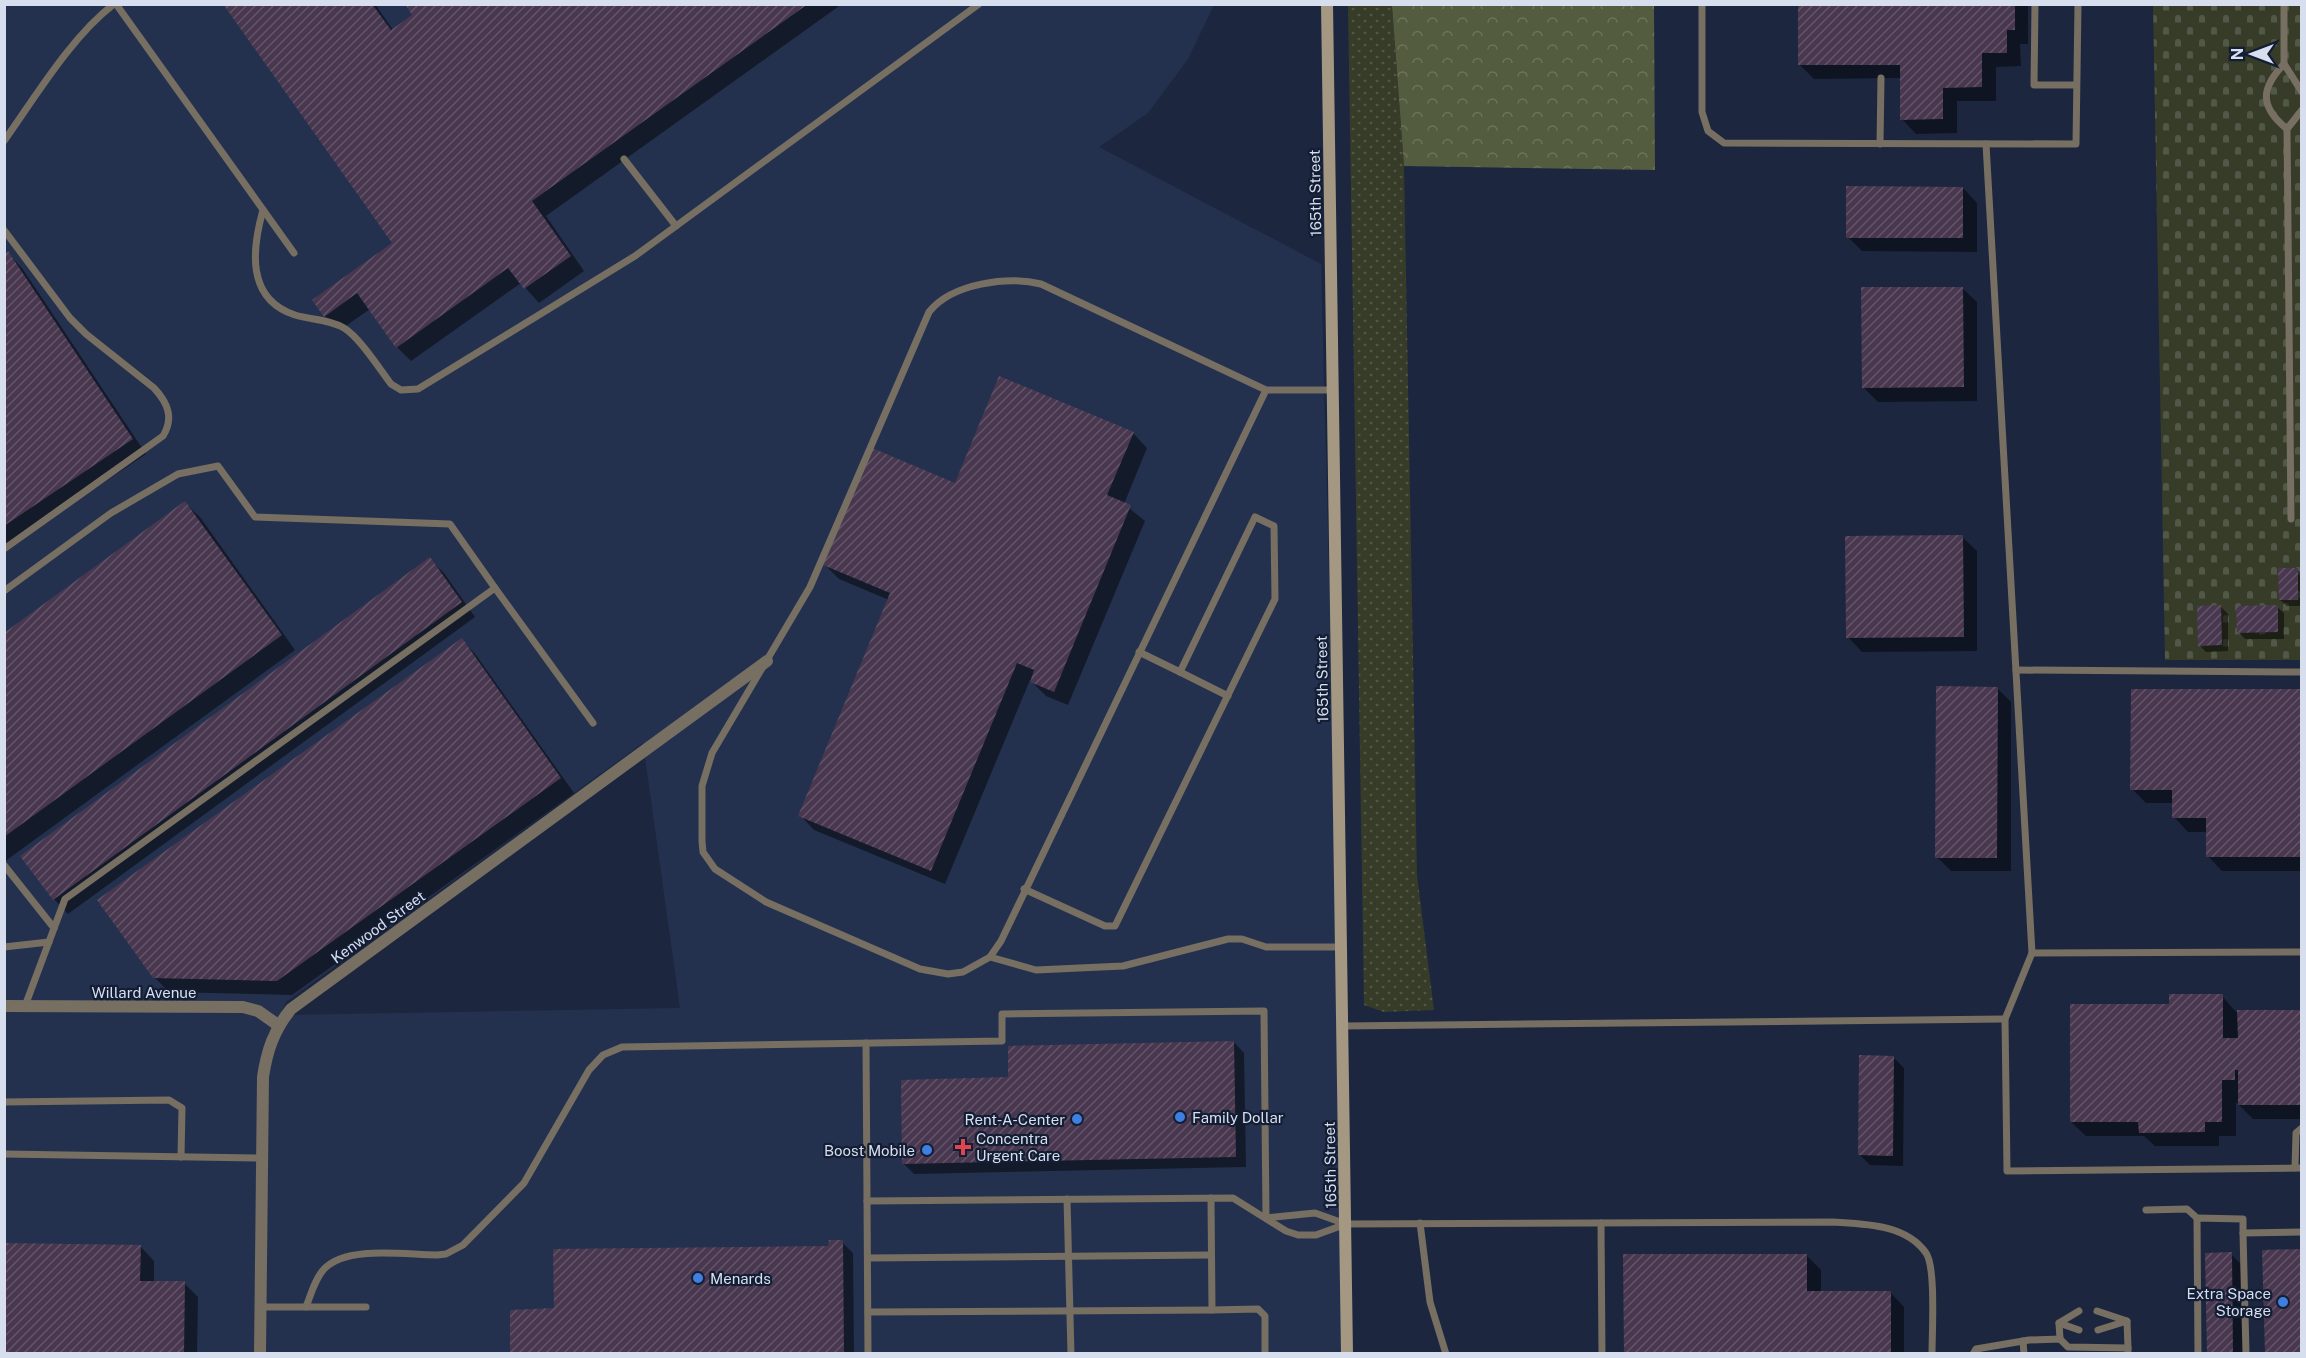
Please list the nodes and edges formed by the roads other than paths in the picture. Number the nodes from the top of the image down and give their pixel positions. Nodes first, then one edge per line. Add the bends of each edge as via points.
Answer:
1 (115, 4) edge
2 (980, 4) edge
3 (1327, 4) edge
4 (1702, 4) edge
5 (2035, 4) edge
6 (2078, 4) edge
7 (2284, 4) edge
8 (2284, 64) junction
9 (1881, 78) dead end
10 (2076, 85) junction
11 (2301, 92) edge
12 (2301, 110) edge
13 (4, 126) edge
14 (14, 127) junction
15 (2287, 129) junction
16 (4, 141) edge
17 (1880, 144) junction
18 (1986, 144) junction
19 (624, 159) dead end
20 (263, 210) junction
21 (676, 226) junction
22 (4, 230) edge
23 (294, 253) dead end
24 (1266, 390) junction
25 (1333, 390) junction
26 (2291, 519) dead end
27 (4, 549) edge
28 (495, 588) junction
29 (4, 591) edge
30 (1139, 652) junction
31 (767, 661) junction
32 (2016, 670) junction
33 (1180, 672) junction
34 (2301, 672) edge
35 (1228, 696) junction
36 (593, 723) dead end
37 (4, 865) edge
38 (1024, 889) junction
39 (54, 928) junction
40 (49, 942) junction
41 (4, 946) edge
42 (1342, 946) junction
43 (2301, 952) edge
44 (2032, 953) junction
45 (990, 957) junction
46 (4, 1006) edge
47 (25, 1006) junction
48 (2005, 1019) junction
49 (278, 1025) junction
50 (1343, 1026) junction
51 (866, 1043) junction
52 (4, 1102) edge
53 (2301, 1128) edge
54 (4, 1154) edge
55 (181, 1157) junction
56 (262, 1158) junction
57 (2298, 1168) edge
58 (1211, 1198) junction
59 (1067, 1199) junction
60 (867, 1201) junction
61 (2146, 1210) dead end
62 (1266, 1218) junction
63 (2197, 1218) junction
64 (1420, 1223) junction
65 (1601, 1223) junction
66 (1346, 1224) junction
67 (2301, 1232) edge
68 (2243, 1233) junction
69 (1211, 1256) junction
70 (1069, 1257) junction
71 (868, 1258) junction
72 (261, 1307) junction
73 (306, 1307) junction
74 (366, 1307) dead end
75 (1070, 1310) junction
76 (1212, 1310) junction
77 (2079, 1311) dead end
78 (2097, 1311) dead end
79 (868, 1312) junction
80 (2127, 1321) junction
81 (2059, 1323) junction
82 (2079, 1330) dead end
83 (2098, 1330) dead end
84 (2060, 1339) junction
85 (2023, 1341) junction
86 (1996, 1350) edge
87 (2068, 1350) edge
88 (2091, 1351) edge
89 (2101, 1351) edge
90 (2128, 1351) edge
91 (260, 1353) edge
92 (868, 1353) edge
93 (1071, 1353) edge
94 (1265, 1353) edge
95 (1347, 1353) edge
96 (1446, 1353) edge
97 (1602, 1353) edge
98 (1932, 1353) edge
99 (1973, 1353) edge
100 (2024, 1353) edge
101 (2198, 1353) edge
102 (2246, 1353) edge

1 - 14 lane via 88,28
1 - 20 lane
2 - 21 lane
3 - 25 main road, 165th Street
4 - 17 lane via 1702,112 1708,131 1724,143
5 - 10 lane via 2034,85
6 - 10 lane
7 - 8 lane
8 - 11 lane
8 - 15 lane via 2265,98 2268,110
9 - 17 lane
10 - 18 lane via 2076,144
12 - 15 lane
13 - 14 lane
14 - 16 lane
15 - 26 lane
17 - 18 lane
18 - 32 lane
19 - 21 lane
20 - 21 lane via 253,258 266,294 285,311 343,327 391,384 411,391 635,256
20 - 23 lane
22 - 27 lane via 70,318 154,388 170,416 163,436
24 - 25 lane
24 - 30 lane
24 - 31 lane via 1041,284 1007,279 945,298 929,312 810,587
25 - 42 main road, 165th Street
28 - 29 lane via 450,524 255,517 218,466 178,474 111,513
28 - 36 lane
28 - 39 lane via 65,899
30 - 33 lane
30 - 38 lane
31 - 45 lane via 705,771 702,841 707,860 766,902 920,969 948,974 963,972
31 - 49 street, Kenwood Street via 291,1009
32 - 34 lane
32 - 44 lane
33 - 35 lane
33 - 35 lane via 1255,517 1274,526 1275,599
35 - 38 lane via 1115,926 1105,926
37 - 39 lane
38 - 45 lane
39 - 40 lane
40 - 41 lane
40 - 47 lane
42 - 45 lane via 1266,947 1228,939 1123,966 1036,970
42 - 50 main road, 165th Street
43 - 44 lane
44 - 48 lane
46 - 47 street, Willard Avenue
47 - 49 street, Willard Avenue via 243,1007 258,1011
48 - 50 lane
48 - 57 lane via 2007,1172
49 - 56 street, Kenwood Street via 267,1051 263,1077
50 - 66 main road, 165th Street
51 - 60 lane
51 - 62 lane via 1002,1041 1002,1014 1264,1011
51 - 73 lane via 612,1050 589,1070 524,1183 463,1245 437,1255 360,1254 341,1258 323,1270
52 - 55 lane via 169,1100 182,1108
53 - 57 lane via 2296,1133
54 - 55 lane
55 - 56 lane
56 - 72 street, Kenwood Street
58 - 59 lane
58 - 62 lane via 1233,1198
58 - 69 lane
59 - 60 lane
59 - 70 lane
60 - 71 lane
61 - 63 lane via 2187,1209
62 - 66 lane via 1315,1213
62 - 66 lane via 1298,1234 1316,1234
63 - 68 lane via 2243,1219
63 - 101 lane
64 - 65 lane
64 - 66 lane
64 - 96 lane via 1430,1302
65 - 97 lane
65 - 98 lane via 1833,1222 1892,1229 1926,1253 1931,1268
66 - 95 main road, 165th Street
67 - 68 lane
68 - 102 lane
69 - 70 lane
69 - 76 lane
70 - 71 lane
70 - 75 lane
71 - 79 lane
72 - 73 lane
72 - 91 street, Kenwood Street
73 - 74 lane
75 - 76 lane
75 - 79 lane
75 - 93 lane
76 - 94 lane via 1258,1310 1265,1316
77 - 81 lane
78 - 80 lane
79 - 92 lane
80 - 83 lane
80 - 90 lane
81 - 82 lane
81 - 84 lane
84 - 85 lane
84 - 87 lane
85 - 86 lane
85 - 100 lane
86 - 99 lane via 1976,1349
87 - 88 lane
88 - 89 lane
89 - 90 lane

